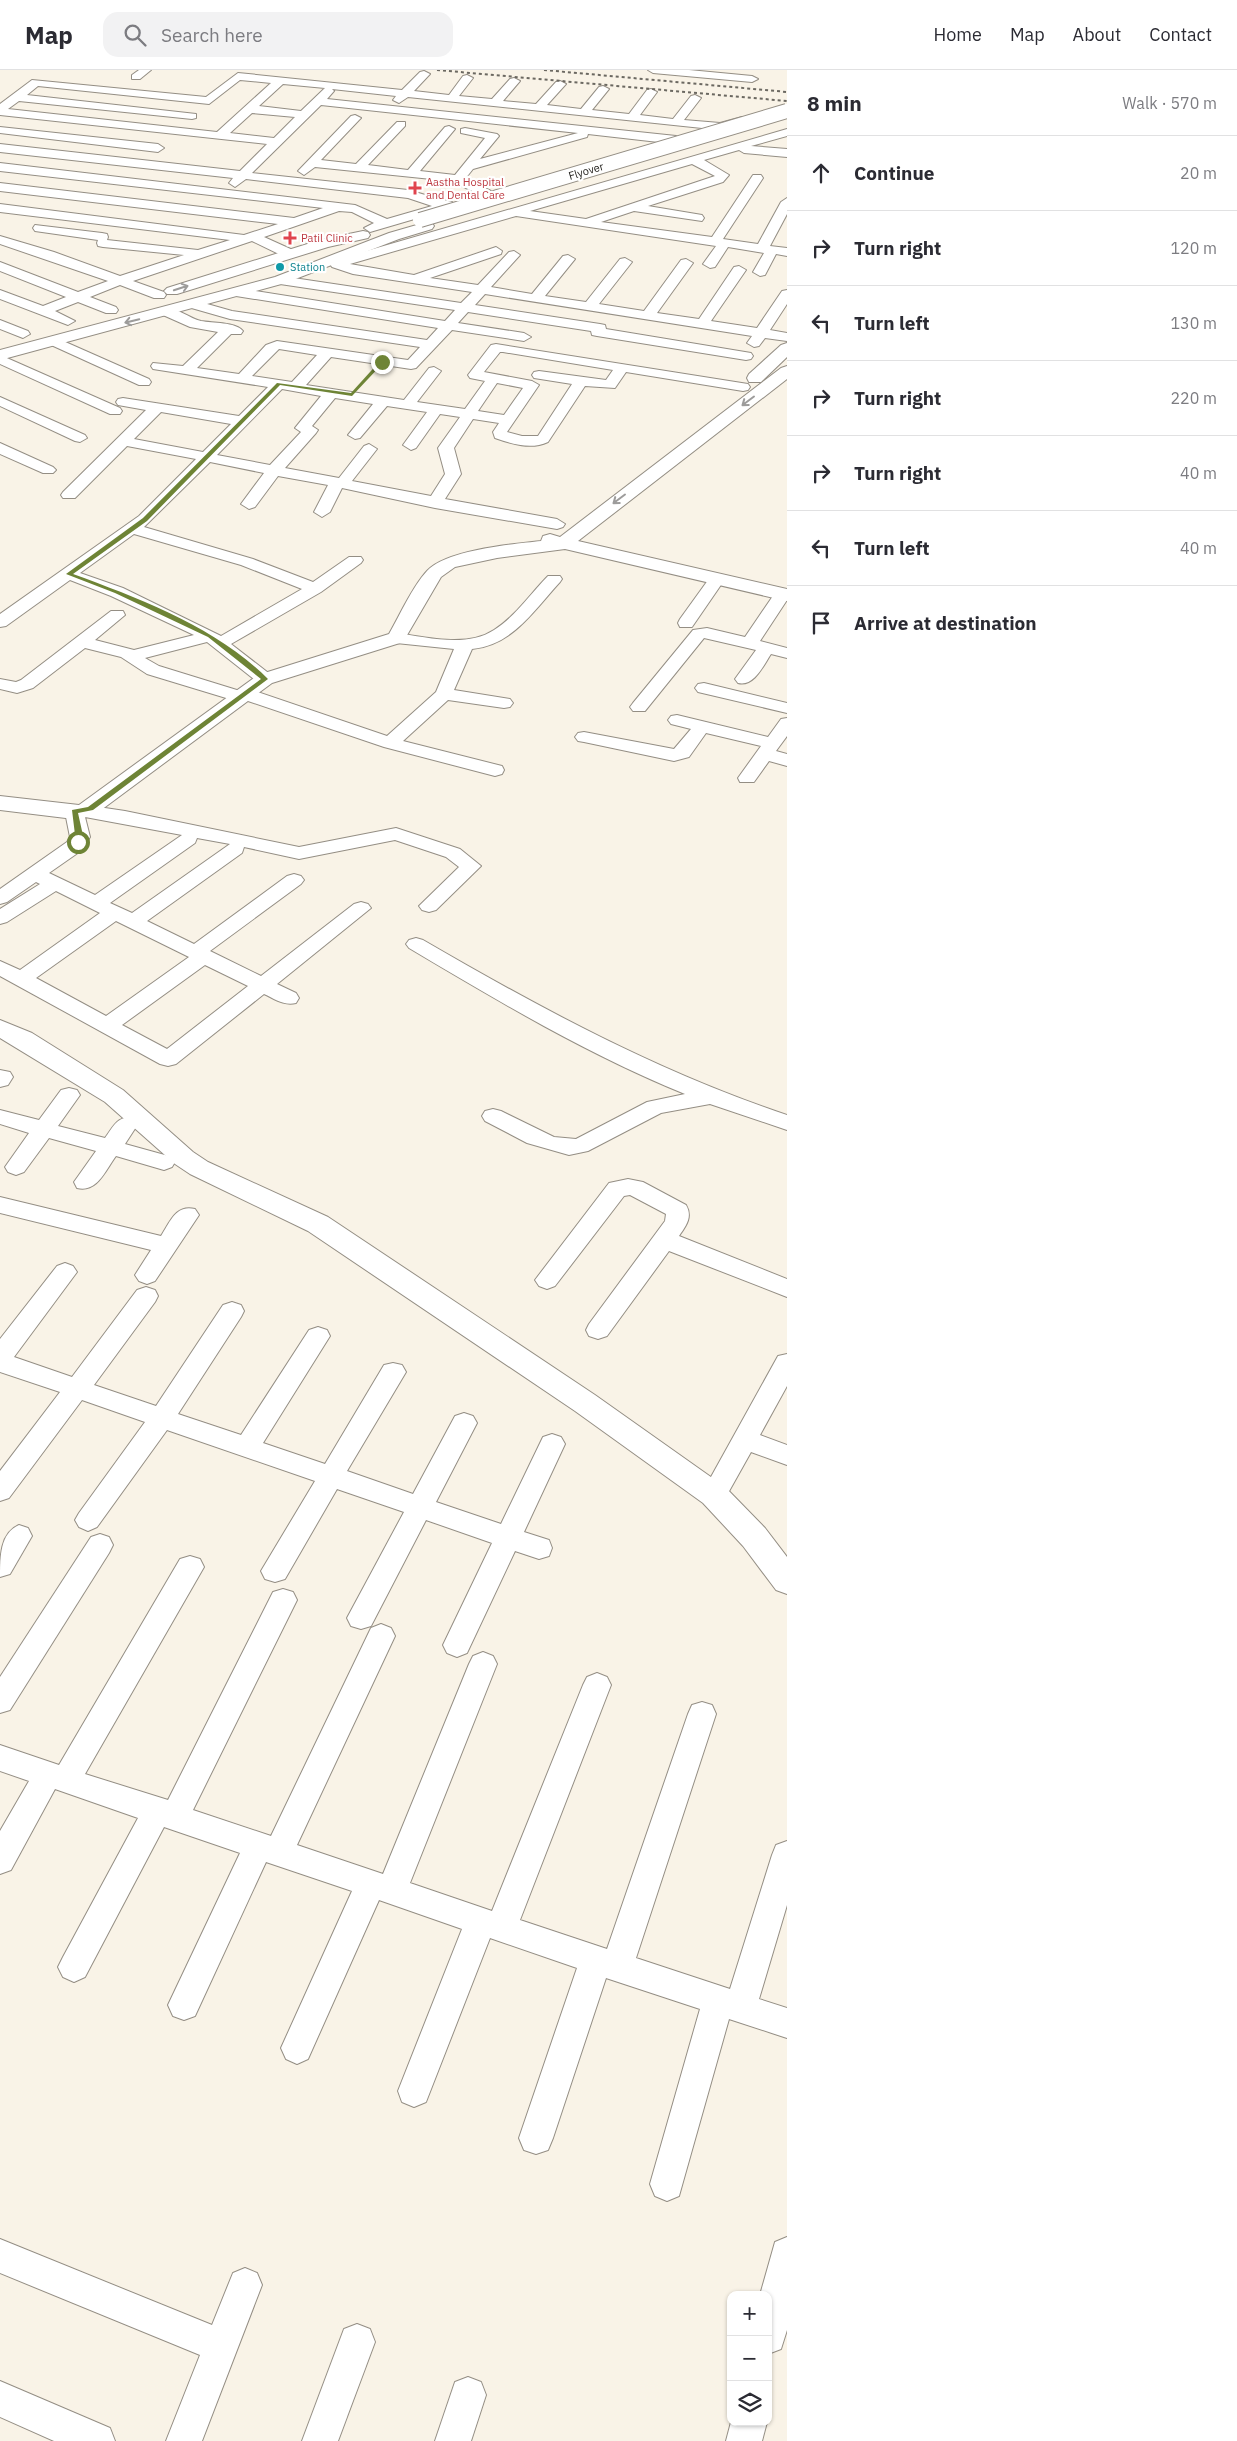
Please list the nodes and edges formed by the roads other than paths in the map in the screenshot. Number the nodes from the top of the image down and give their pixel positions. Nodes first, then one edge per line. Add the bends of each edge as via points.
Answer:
1 (652, 70) edge
2 (51, 71) edge
3 (233, 73) edge
4 (136, 74) edge
5 (424, 74) dead end
6 (468, 78) dead end
7 (156, 79) dead end
8 (752, 79) dead end
9 (281, 80) junction
10 (514, 81) dead end
11 (36, 82) junction
12 (205, 84) dead end
13 (560, 84) dead end
14 (334, 85) junction
15 (225, 86) junction
16 (602, 89) dead end
17 (651, 92) dead end
18 (406, 93) junction
19 (266, 94) junction
20 (284, 96) dead end
21 (302, 97) dead end
22 (452, 98) junction
23 (694, 98) dead end
24 (8, 100) edge
25 (318, 100) junction
26 (209, 101) junction
27 (495, 102) junction
28 (787, 106) edge
29 (539, 107) junction
30 (251, 109) junction
31 (389, 109) junction
32 (0, 111) edge
33 (787, 111) edge
34 (584, 112) junction
35 (306, 114) junction
36 (192, 116) junction
37 (355, 118) junction
38 (632, 118) junction
39 (787, 119) edge
40 (378, 121) junction
41 (676, 123) junction
42 (233, 125) junction
43 (251, 127) dead end
44 (430, 127) dead end
45 (721, 127) junction
46 (270, 128) dead end
47 (449, 129) junction
48 (0, 130) edge
49 (288, 130) junction
50 (597, 131) junction
51 (176, 132) junction
52 (784, 133) edge
53 (695, 134) junction
54 (220, 136) junction
55 (232, 138) junction
56 (676, 140) junction
57 (277, 142) junction
58 (0, 148) edge
59 (158, 148) junction
60 (731, 148) junction
61 (781, 153) edge
62 (693, 159) junction
63 (312, 163) junction
64 (140, 164) junction
65 (469, 166) junction
66 (770, 166) dead end
67 (0, 167) edge
68 (359, 168) junction
69 (197, 170) junction
70 (411, 174) junction
71 (244, 175) junction
72 (554, 175) junction
73 (758, 178) dead end
74 (458, 179) junction
75 (119, 181) junction
76 (294, 181) junction
77 (0, 187) edge
78 (343, 187) junction
79 (694, 187) junction
80 (589, 189) junction
81 (225, 193) junction
82 (487, 194) junction
83 (746, 196) junction
84 (100, 199) junction
85 (787, 202) edge
86 (326, 204) junction
87 (443, 206) junction
88 (341, 207) junction
89 (0, 208) edge
90 (632, 208) junction
91 (207, 211) junction
92 (514, 213) junction
93 (677, 214) junction
94 (80, 217) junction
95 (698, 218) dead end
96 (296, 221) junction
97 (424, 223) junction
98 (586, 223) junction
99 (28, 227) dead end
100 (388, 230) junction
101 (187, 231) junction
102 (75, 234) junction
103 (670, 236) junction
104 (250, 237) junction
105 (0, 240) edge
106 (719, 243) junction
107 (661, 248) dead end
108 (168, 249) junction
109 (767, 250) junction
110 (496, 251) dead end
111 (787, 252) edge
112 (200, 253) junction
113 (290, 254) junction
114 (49, 255) junction
115 (514, 255) dead end
116 (568, 259) dead end
117 (625, 262) dead end
118 (334, 263) junction
119 (686, 264) dead end
120 (710, 264) dead end
121 (0, 266) edge
122 (84, 268) junction
123 (154, 269) junction
124 (739, 270) dead end
125 (760, 272) dead end
126 (414, 279) junction
127 (280, 280) junction
128 (119, 281) junction
129 (483, 289) junction
130 (236, 292) junction
131 (0, 294) edge
132 (787, 294) edge
133 (159, 295) junction
134 (78, 297) junction
135 (536, 298) junction
136 (193, 304) junction
137 (590, 306) junction
138 (466, 308) junction
139 (111, 310) junction
140 (616, 310) junction
141 (43, 311) junction
142 (168, 312) junction
143 (648, 315) junction
144 (68, 321) junction
145 (0, 324) edge
146 (703, 324) junction
147 (450, 325) junction
148 (228, 330) junction
149 (246, 333) dead end
150 (761, 333) junction
151 (23, 334) junction
152 (264, 335) dead end
153 (593, 337) junction
154 (787, 337) edge
155 (282, 338) dead end
156 (536, 339) dead end
157 (0, 340) edge
158 (54, 340) junction
159 (432, 346) junction
160 (328, 352) junction
161 (553, 356) junction
162 (746, 356) junction
163 (0, 357) edge
164 (784, 360) edge
165 (382, 362) junction
166 (158, 366) dead end
167 (622, 367) junction
168 (187, 370) junction
169 (434, 371) dead end
170 (243, 378) junction
171 (536, 380) junction
172 (491, 382) dead end
173 (580, 382) junction
174 (741, 383) junction
175 (279, 384) junction
176 (297, 386) junction
177 (157, 392) dead end
178 (332, 392) junction
179 (352, 395) junction
180 (523, 399) junction
181 (384, 400) junction
182 (0, 401) edge
183 (236, 404) dead end
184 (408, 404) junction
185 (565, 405) junction
186 (158, 407) junction
187 (255, 407) junction
188 (437, 408) junction
189 (468, 414) junction
190 (501, 419) dead end
191 (242, 421) junction
192 (355, 435) dead end
193 (80, 438) dead end
194 (123, 442) junction
195 (411, 445) dead end
196 (0, 448) edge
197 (368, 449) dead end
198 (207, 457) junction
199 (275, 469) junction
200 (48, 470) dead end
201 (619, 479) dead end
202 (340, 483) junction
203 (69, 495) dead end
204 (435, 503) junction
205 (249, 504) dead end
206 (322, 512) dead end
207 (573, 513) dead end
208 (134, 529) junction
209 (555, 536) junction
210 (356, 560) dead end
211 (68, 574) junction
212 (554, 579) dead end
213 (717, 579) junction
214 (315, 588) junction
215 (786, 590) edge
216 (117, 615) dead end
217 (0, 622) edge
218 (686, 623) dead end
219 (396, 638) junction
220 (216, 640) junction
221 (83, 642) junction
222 (465, 644) junction
223 (750, 644) junction
224 (767, 648) junction
225 (787, 653) edge
226 (128, 655) junction
227 (265, 679) junction
228 (744, 679) dead end
229 (0, 684) edge
230 (704, 688) dead end
231 (444, 694) junction
232 (244, 695) junction
233 (504, 703) dead end
234 (639, 707) dead end
235 (787, 708) edge
236 (677, 720) dead end
237 (787, 722) edge
238 (702, 726) junction
239 (584, 737) dead end
240 (390, 743) junction
241 (768, 749) junction
242 (787, 760) edge
243 (495, 770) dead end
244 (747, 778) dead end
245 (0, 803) edge
246 (80, 811) junction
247 (188, 839) dead end
248 (234, 850) dead end
249 (36, 874) junction
250 (294, 880) dead end
251 (55, 883) junction
252 (0, 898) edge
253 (97, 903) junction
254 (430, 906) dead end
255 (361, 908) dead end
256 (115, 912) junction
257 (0, 918) edge
258 (134, 922) junction
259 (416, 944) dead end
260 (199, 954) junction
261 (0, 967) edge
262 (21, 979) junction
263 (262, 985) junction
264 (289, 998) dead end
265 (107, 1026) junction
266 (0, 1028) edge
267 (69, 1094) dead end
268 (713, 1096) junction
269 (493, 1116) dead end
270 (0, 1118) edge
271 (787, 1123) edge
272 (127, 1124) dead end
273 (45, 1128) junction
274 (110, 1147) junction
275 (164, 1162) dead end
276 (16, 1166) dead end
277 (85, 1182) dead end
278 (0, 1205) edge
279 (187, 1215) dead end
280 (665, 1240) junction
281 (166, 1246) junction
282 (66, 1272) dead end
283 (547, 1280) dead end
284 (787, 1288) edge
285 (232, 1311) dead end
286 (598, 1330) dead end
287 (318, 1336) dead end
288 (0, 1357) edge
289 (0, 1362) edge
290 (787, 1363) edge
291 (394, 1372) dead end
292 (76, 1388) junction
293 (162, 1418) junction
294 (464, 1423) dead end
295 (743, 1441) junction
296 (552, 1444) dead end
297 (247, 1447) junction
298 (787, 1455) edge
299 (331, 1476) junction
300 (720, 1484) junction
301 (0, 1491) edge
302 (420, 1507) junction
303 (88, 1520) dead end
304 (19, 1536) dead end
305 (509, 1538) junction
306 (100, 1545) dead end
307 (539, 1548) dead end
308 (0, 1566) edge
309 (190, 1567) dead end
310 (275, 1571) dead end
311 (787, 1580) edge
312 (283, 1600) dead end
313 (457, 1645) dead end
314 (483, 1664) dead end
315 (598, 1685) dead end
316 (0, 1701) edge
317 (702, 1714) dead end
318 (0, 1758) edge
319 (57, 1777) junction
320 (166, 1813) junction
321 (268, 1849) junction
322 (787, 1855) edge
323 (0, 1860) edge
324 (381, 1887) junction
325 (491, 1925) junction
326 (607, 1964) junction
327 (74, 1967) dead end
328 (729, 2004) junction
329 (184, 2005) dead end
330 (787, 2022) edge
331 (298, 2048) dead end
332 (414, 2091) dead end
333 (536, 2138) dead end
334 (668, 2184) dead end
335 (787, 2254) edge
336 (0, 2256) edge
337 (245, 2285) dead end
338 (772, 2319) edge
339 (357, 2342) dead end
340 (221, 2346) junction
341 (468, 2395) dead end
342 (0, 2399) edge
343 (748, 2426) edge
344 (98, 2441) edge
345 (184, 2441) edge
346 (320, 2441) edge
347 (453, 2441) edge
348 (744, 2441) edge

1 - 8 street
2 - 11 street
3 - 9 street
3 - 15 street
4 - 7 street
5 - 18 street
6 - 22 street
9 - 14 street
9 - 19 street
10 - 27 street
11 - 24 street
11 - 26 street
12 - 15 street
13 - 29 street
14 - 18 street
14 - 25 street
15 - 26 street
16 - 34 street
17 - 38 street
18 - 22 street
18 - 31 street
19 - 20 street
19 - 30 street
21 - 25 street
22 - 27 street
23 - 41 street
24 - 32 street
24 - 36 street
25 - 31 street
25 - 35 street
26 - 36 street
27 - 29 street
28 - 45 street
29 - 34 street
30 - 35 street
30 - 42 street
31 - 40 street
31 - 50 street
32 - 51 street
33 - 97 street, Flyover, bridge
34 - 38 street
35 - 37 street
35 - 49 street
36 - 51 street
37 - 40 street
37 - 63 street
38 - 41 street
39 - 97 street, Flyover
40 - 68 street via 406,124
41 - 45 street
42 - 43 street
42 - 54 street
44 - 47 street
45 - 53 street
46 - 49 street
47 - 65 street via 493,135
47 - 70 street
48 - 59 street
49 - 57 street
50 - 56 street
50 - 65 street
51 - 54 street
51 - 59 street
52 - 60 street
52 - 61 street
53 - 56 street
53 - 60 street
54 - 55 street
55 - 57 street
55 - 69 street
56 - 72 street
57 - 71 street
58 - 64 street
59 - 64 street
60 - 61 street
60 - 62 street
61 - 66 street
62 - 79 street via 724,175
62 - 80 street
63 - 68 street
63 - 76 street
64 - 69 street
64 - 75 street
65 - 74 street
67 - 75 street
68 - 70 street
69 - 71 street
70 - 74 street
71 - 76 street
71 - 81 street
72 - 80 street
72 - 82 street
73 - 83 street
74 - 82 street
75 - 81 street
75 - 84 street
76 - 78 street
77 - 84 street
78 - 86 street
78 - 87 street via 416,195
79 - 90 street
79 - 93 street
80 - 92 street
81 - 86 street
81 - 91 street
82 - 87 street
83 - 85 street
83 - 106 street
84 - 91 street
84 - 94 street
85 - 109 street
86 - 88 street
87 - 100 street
88 - 96 street
88 - 100 street via 360,211
89 - 94 street
90 - 93 street
90 - 98 street
91 - 96 street
91 - 101 street
92 - 98 street
92 - 118 street
93 - 95 street
94 - 101 street
96 - 104 street
97 - 100 street, Flyover
98 - 103 street
99 - 102 street
100 - 113 street
100 - 118 street
101 - 104 street
101 - 108 street
102 - 108 street
102 - 114 street
103 - 106 street
103 - 107 street
104 - 112 street
104 - 113 street
105 - 114 street
106 - 109 street
106 - 120 street
108 - 112 street
109 - 111 street
109 - 125 street
110 - 126 street
112 - 123 street
133 -> 113 street
114 - 122 street
115 - 129 street
116 - 135 street
117 - 137 street
118 - 126 street via 353,270
118 - 127 street
119 - 143 street
121 - 134 street
122 - 123 street via 95,264
122 - 128 street
123 - 128 street
124 - 146 street
126 - 129 street
127 - 130 street
127 - 138 street
128 - 133 street
128 - 134 street
129 - 135 street
129 - 138 street
130 - 136 street
130 - 147 street
131 - 141 street
132 - 150 street
133 - 139 street
134 - 139 street
134 - 141 street
135 - 137 street
136 - 142 street
136 - 159 street via 230,315
137 - 140 street
138 - 147 street
138 - 153 street
139 - 144 street
140 - 143 street
140 - 153 street
141 - 144 street
142 - 148 street via 195,324
142 -> 158 street
143 - 146 street
144 - 151 street
145 - 151 street
146 - 150 street
147 - 156 street
147 - 159 street
148 - 149 street
148 - 168 street
150 - 154 street
150 - 162 street
151 - 157 street
152 - 155 street
153 - 162 street
153 - 174 street via 580,352
158 - 163 street
158 - 177 street
159 - 165 street via 411,365
160 - 165 street
160 - 170 street via 277,345
160 - 176 street
161 - 167 street
161 - 171 street
161 - 171 street via 496,348 475,375
162 - 174 street
163 - 186 street via 119,406
164 - 174 street
164 -> 209 street
165 - 179 street
166 - 168 street
167 - 173 street via 611,385
167 - 174 street
168 - 170 street
169 - 184 street
170 - 175 street
171 - 173 street
171 - 180 street
172 - 189 street
173 - 185 street
174 - 201 street
175 - 176 street
175 - 187 street
176 - 178 street
178 - 179 street
178 - 199 street
179 - 181 street
180 - 185 street
180 - 185 street via 500,435 537,442 542,440
181 - 184 street
181 - 192 street
182 - 193 street
183 - 187 street
184 - 188 street
186 - 191 street
186 - 194 street
187 - 191 street
188 - 189 street
188 - 195 street
189 - 190 street
189 - 204 street via 446,448 454,471
191 - 198 street
194 - 198 street
194 - 203 street
196 - 200 street
197 - 202 street
198 - 199 street
198 - 208 street
199 - 202 street
199 - 205 street
202 - 204 street
202 - 206 street
204 - 209 street
207 - 209 street
208 - 211 street
208 - 214 street via 247,562
209 - 213 street
209 - 215 street
209 - 219 street via 449,563 434,574
210 - 214 street
211 - 217 street
211 - 220 street via 117,592
212 - 222 street via 499,636
213 - 215 street
213 - 218 street
214 - 220 street
215 - 223 street
216 - 221 street
219 - 222 street
219 - 227 street
220 - 226 street
220 - 227 street
221 - 226 street
221 - 229 street via 21,687 10,688
222 - 231 street
223 - 224 street
223 - 234 street via 707,633 699,634
224 - 225 street
224 - 228 street
226 - 232 street via 153,670
227 - 232 street
230 - 235 street
231 - 233 street
231 - 240 street
232 - 240 street
232 - 246 street
236 - 238 street
237 - 241 street
238 - 239 street via 682,753 674,755
238 - 241 street
240 - 243 street
241 - 242 street
241 - 244 street
245 - 246 street
246 - 249 street via 78,842
246 - 254 street via 125,817 299,853 396,834 453,853 471,866
247 - 253 street
248 - 258 street
249 - 251 street
249 - 252 street
250 - 260 street
251 - 253 street
251 - 257 street
253 - 256 street
255 - 263 street
256 - 258 street
256 - 262 street
258 - 260 street
259 - 268 street via 587,1041
260 - 263 street
260 - 265 street
261 - 262 street
262 - 265 street
263 - 264 street
263 - 265 street via 168,1059
266 - 300 street via 114,1096 199,1168 318,1224 585,1403
267 - 273 street
268 - 269 street via 654,1106 572,1148 551,1144
268 - 271 street
270 - 273 street
272 - 274 street
273 - 274 street
273 - 276 street
274 - 275 street
274 - 277 street
278 - 281 street
279 - 281 street
280 - 283 street via 677,1222 678,1211 635,1188 622,1187 613,1193
280 - 284 street
280 - 286 street
281 - 292 street via 146,1286
282 - 288 street
285 - 293 street
287 - 297 street
289 - 292 street
290 - 295 street
291 - 299 street
292 - 293 street
292 - 301 street
293 - 297 street
293 - 303 street
294 - 302 street
295 - 298 street
295 - 300 street
296 - 305 street
297 - 299 street
299 - 302 street
299 - 310 street
300 - 311 street
302 - 305 street
302 - 321 street via 371,1627
304 - 308 street
305 - 307 street
305 - 313 street
306 - 316 street
309 - 319 street
312 - 320 street
314 - 324 street
315 - 325 street
317 - 326 street
318 - 319 street
319 - 320 street
319 - 323 street
320 - 321 street
320 - 327 street
321 - 324 street
321 - 329 street
322 - 328 street
324 - 325 street
324 - 331 street
325 - 326 street
325 - 332 street
326 - 328 street
326 - 333 street
328 - 330 street
328 - 334 street
335 - 338 street
336 - 340 street
337 - 340 street
339 - 346 street
340 - 345 street
341 - 347 street
342 - 344 street
343 - 348 street

